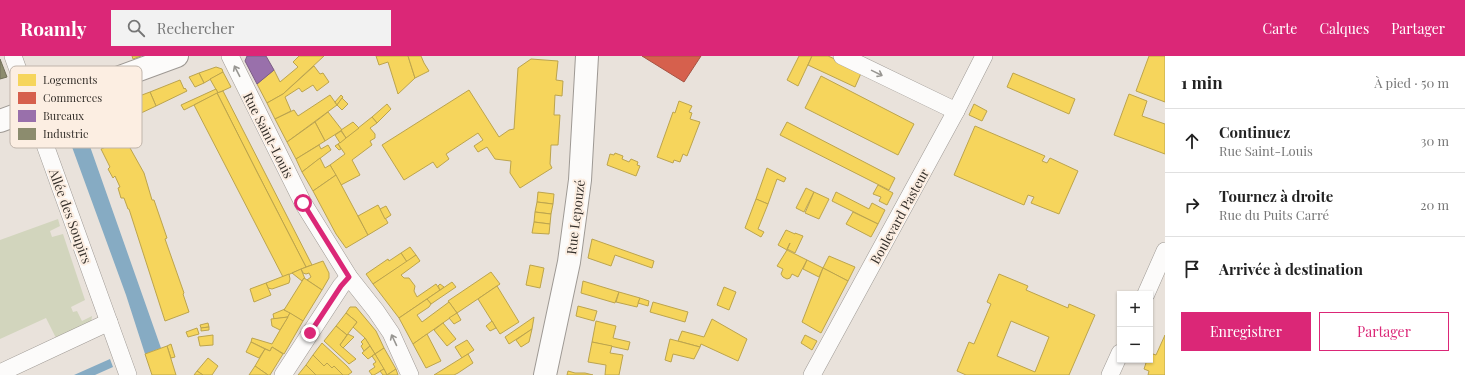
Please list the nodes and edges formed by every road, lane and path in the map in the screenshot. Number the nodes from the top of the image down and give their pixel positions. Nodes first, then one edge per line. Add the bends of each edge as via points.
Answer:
1 (13, 56) edge
2 (177, 56) edge
3 (230, 56) edge
4 (587, 56) edge
5 (842, 56) edge
6 (984, 56) edge
7 (17, 66) edge
8 (142, 69) edge
9 (956, 111) junction
10 (10, 117) edge
11 (0, 121) edge
12 (47, 148) edge
13 (1165, 251) edge
14 (349, 277) junction
15 (1147, 291) edge
16 (109, 322) junction
17 (1117, 360) edge
18 (0, 373) edge
19 (127, 375) edge
20 (283, 375) edge
21 (410, 375) edge
22 (545, 375) edge
23 (812, 375) edge
24 (1110, 375) edge

1 - 7 street, Allée des Soupirs
2 - 8 main road
14 -> 3 street, Rue Saint-Louis via 303,203
4 - 22 main road, Rue Lepouzé via 580,180 571,247
5 -> 9 street
6 - 9 street, Boulevard Pasteur
9 - 23 street, Boulevard Pasteur
10 - 11 main road
12 - 16 street, Allée des Soupirs
13 - 15 street
14 - 20 street
21 -> 14 street, Rue Saint-Louis via 391,333
16 - 18 street
16 - 19 street, Allée des Soupirs
17 - 24 street

